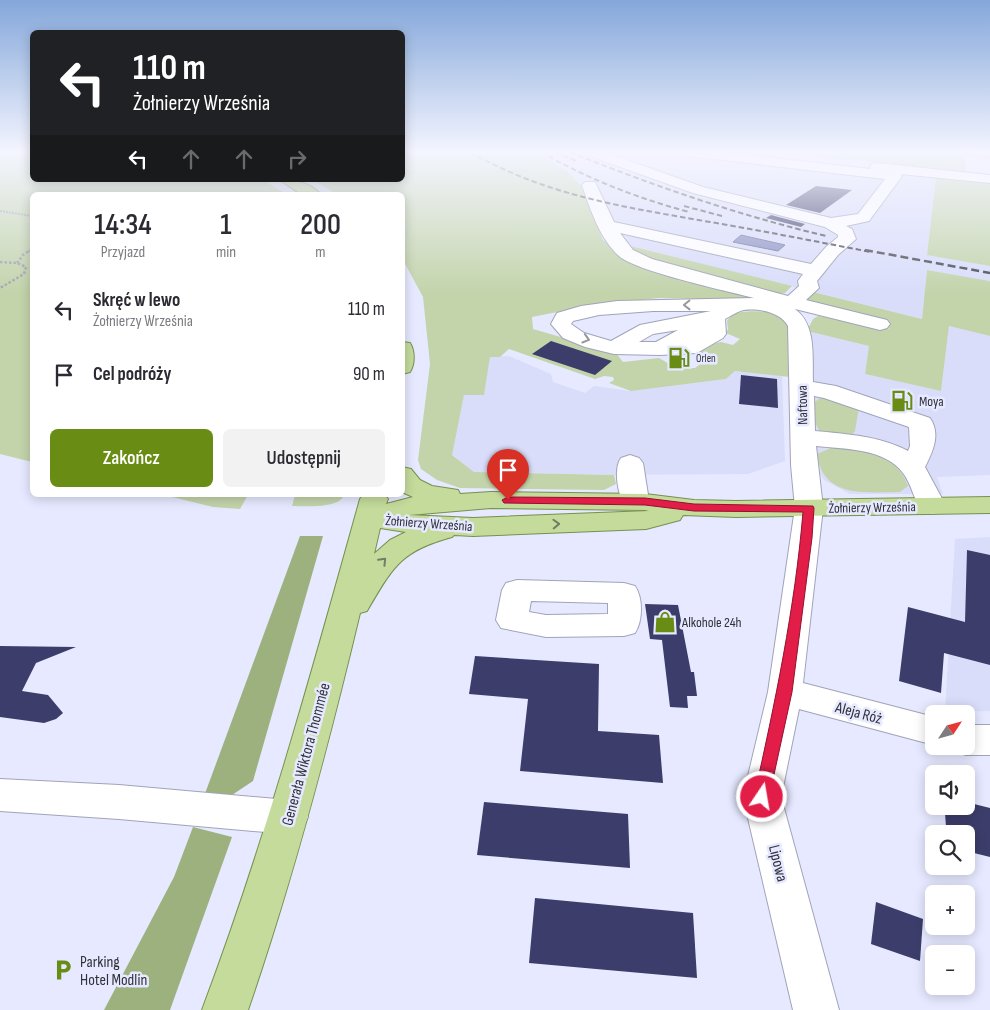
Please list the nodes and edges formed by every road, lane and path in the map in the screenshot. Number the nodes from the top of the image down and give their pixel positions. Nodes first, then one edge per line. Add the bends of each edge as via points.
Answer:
1 (594, 199) edge
2 (735, 199) edge
3 (877, 199) edge
4 (0, 210) edge
5 (30, 216) edge
6 (831, 223) junction
7 (609, 226) junction
8 (30, 250) edge
9 (0, 262) edge
10 (17, 263) junction
11 (816, 271) junction
12 (0, 288) edge
13 (736, 305) junction
14 (788, 307) junction
15 (716, 317) junction
16 (880, 324) dead end
17 (614, 348) junction
18 (802, 388) junction
19 (874, 406) junction
20 (803, 437) junction
21 (864, 444) junction
22 (630, 463) dead end
23 (912, 467) junction
24 (405, 479) edge
25 (492, 500) junction
26 (635, 502) junction
27 (990, 505) edge
28 (372, 506) edge
29 (932, 506) junction
30 (694, 508) junction
31 (808, 508) junction
32 (472, 527) junction
33 (339, 632) junction
34 (785, 692) junction
35 (925, 729) edge
36 (975, 740) edge
37 (990, 740) edge
38 (0, 795) edge
39 (288, 817) junction
40 (225, 1010) edge
41 (816, 1010) edge

1 - 7 street
2 - 6 street
3 - 6 street via 863,218
4 - 5 path
6 - 11 street via 846,233 847,239
7 - 11 street
7 - 14 street via 626,254
8 - 10 path
9 - 10 path
10 - 12 path via 26,267 24,274
11 - 14 street via 808,281 808,288
13 - 14 street
13 - 15 street
13 -> 17 street via 638,306 564,317 561,324 564,330
14 - 16 street
14 - 18 street, Naftowa via 800,330
15 - 17 street via 647,329
15 - 17 street via 716,334 689,348
18 - 19 street via 828,391
18 - 20 street, Naftowa
19 - 21 street
19 - 23 street via 921,423 923,446
20 - 21 street
20 - 31 street, Naftowa
21 - 23 street via 891,452
22 - 26 street
23 - 29 street
24 - 25 main road via 421,492
25 - 26 main road, Żołnierzy Września
25 - 28 main road, Żołnierzy Września
26 - 30 main road, Żołnierzy Września
27 - 29 main road, Żołnierzy Września
28 - 32 main road, Żołnierzy Września via 401,523
28 - 33 main road, Generała Wiktora Thommée
29 - 31 main road, Żołnierzy Września
30 - 31 main road, Żołnierzy Września
32 -> 30 main road, Żołnierzy Września via 646,520
31 - 34 street, Lipowa
33 -> 32 main road via 376,568 396,550 421,536
33 - 39 main road, Generała Wiktora Thommée
34 - 35 street, Aleja Róż
34 - 41 street, Lipowa via 762,797
36 - 37 street
38 - 39 street
39 - 40 main road, Generała Wiktora Thommée

